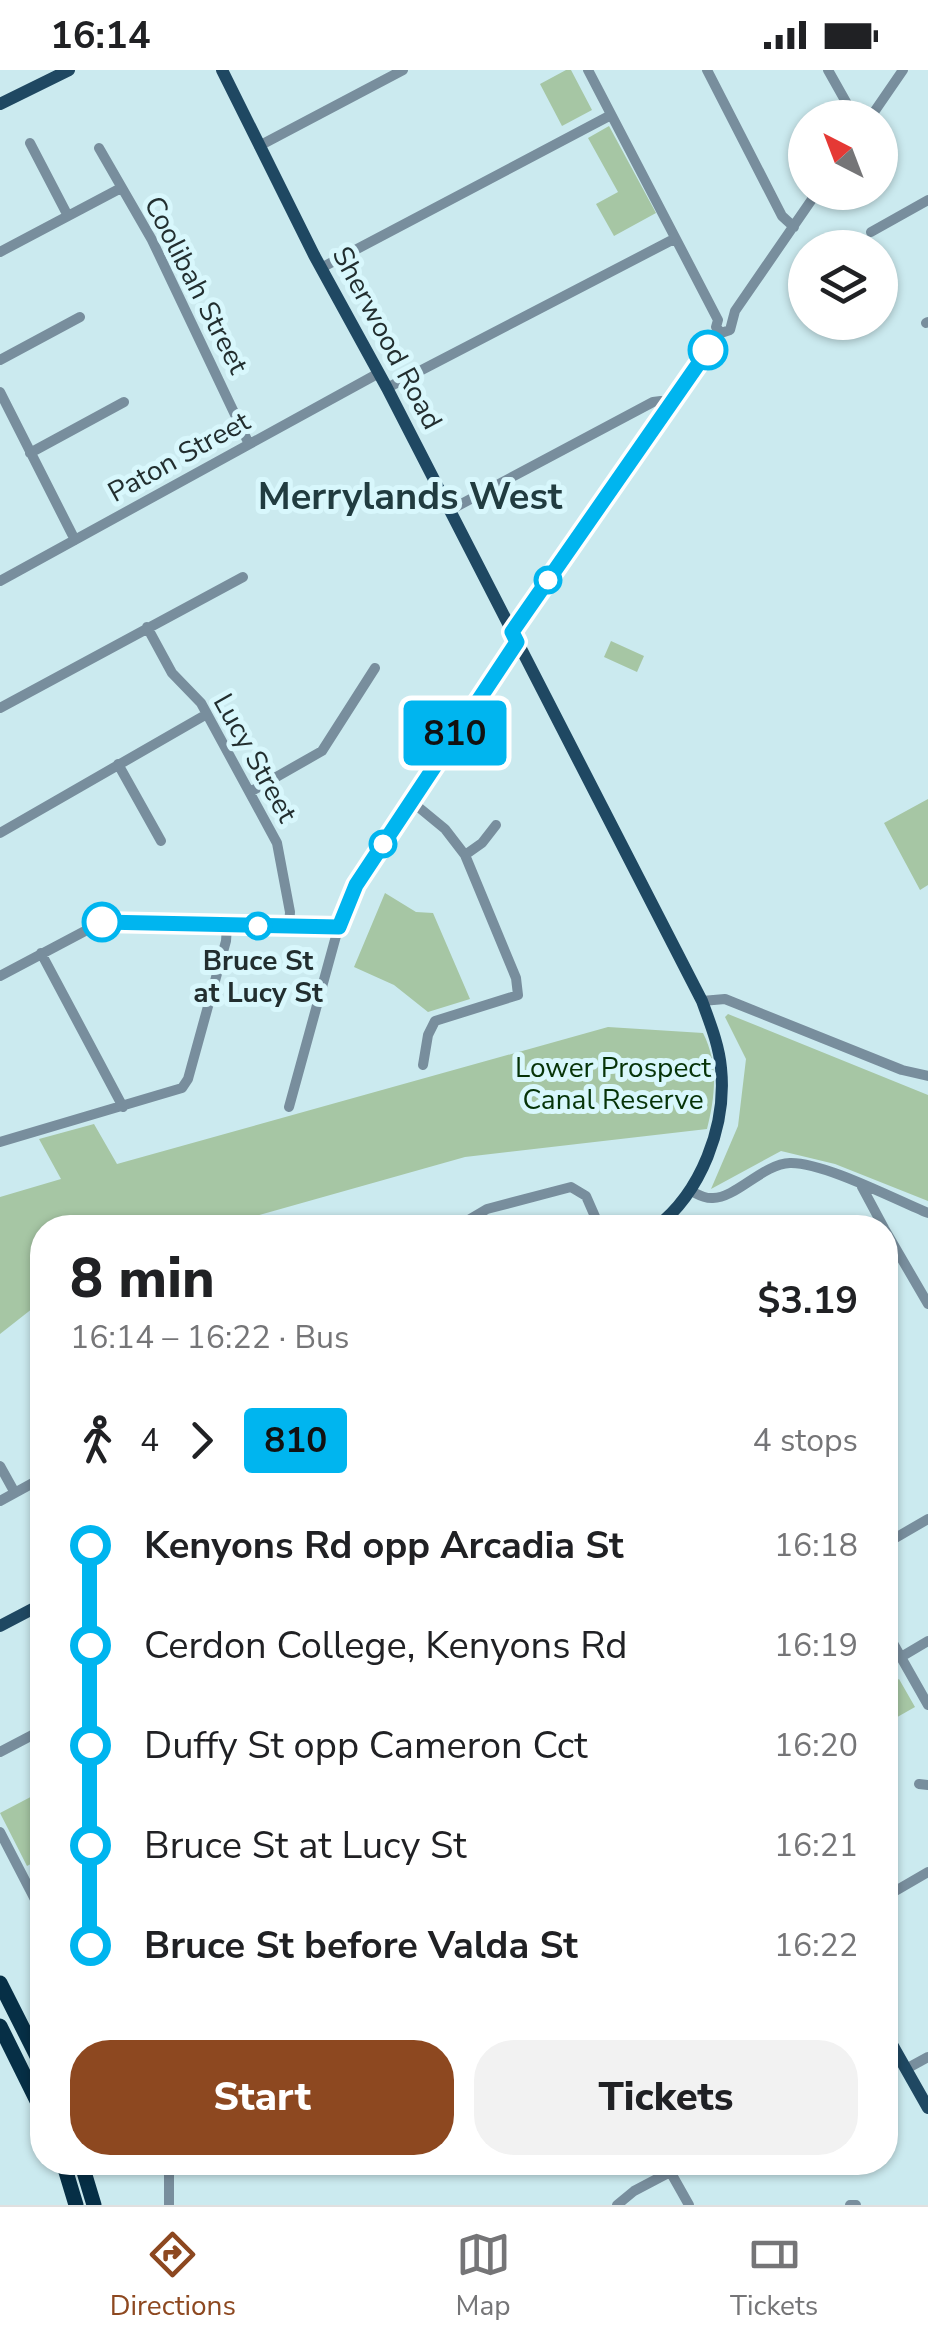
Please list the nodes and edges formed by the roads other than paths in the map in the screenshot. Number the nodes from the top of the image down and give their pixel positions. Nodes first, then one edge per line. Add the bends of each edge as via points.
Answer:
1 (69, 70) edge
2 (222, 70) edge
3 (403, 70) edge
4 (588, 70) edge
5 (708, 70) edge
6 (828, 70) edge
7 (903, 70) edge
8 (49, 73) edge
9 (845, 100) edge
10 (882, 100) edge
11 (0, 104) edge
12 (611, 115) junction
13 (30, 143) dead end
14 (259, 146) junction
15 (99, 148) dead end
16 (121, 188) junction
17 (928, 200) edge
18 (806, 210) edge
19 (68, 216) junction
20 (794, 227) junction
21 (875, 230) edge
22 (674, 239) junction
23 (0, 252) edge
24 (321, 268) junction
25 (80, 317) dead end
26 (718, 320) junction
27 (731, 320) junction
28 (721, 332) junction
29 (0, 360) edge
30 (379, 374) junction
31 (387, 388) junction
32 (0, 392) edge
33 (124, 402) dead end
34 (3, 406) edge
35 (669, 406) junction
36 (250, 444) junction
37 (30, 452) junction
38 (450, 510) junction
39 (76, 540) junction
40 (243, 578) dead end
41 (0, 581) edge
42 (147, 626) junction
43 (514, 637) junction
44 (375, 668) dead end
45 (0, 708) edge
46 (207, 714) junction
47 (118, 764) junction
48 (250, 792) junction
49 (411, 800) junction
50 (496, 825) dead end
51 (0, 833) edge
52 (160, 841) dead end
53 (465, 855) junction
54 (227, 926) junction
55 (289, 926) junction
56 (339, 927) junction
57 (41, 954) junction
58 (0, 976) edge
59 (702, 1001) junction
60 (423, 1066) dead end
61 (928, 1076) edge
62 (122, 1107) junction
63 (289, 1107) dead end
64 (0, 1142) edge
65 (861, 1186) junction
66 (694, 1192) junction
67 (928, 1213) edge
68 (478, 1215) edge
69 (594, 1215) edge
70 (671, 1215) edge
71 (678, 1215) edge
72 (877, 1215) edge
73 (898, 1253) edge
74 (928, 1304) edge
75 (0, 1466) edge
76 (30, 1485) edge
77 (15, 1494) junction
78 (0, 1501) edge
79 (928, 1520) edge
80 (898, 1537) edge
81 (30, 1610) edge
82 (0, 1626) edge
83 (928, 1641) edge
84 (898, 1651) edge
85 (901, 1656) junction
86 (928, 1705) edge
87 (30, 1736) edge
88 (0, 1752) edge
89 (0, 1832) edge
90 (928, 1872) edge
91 (898, 1889) edge
92 (30, 1890) edge
93 (0, 1983) edge
94 (0, 2026) edge
95 (30, 2042) edge
96 (928, 2057) edge
97 (898, 2059) edge
98 (906, 2069) junction
99 (30, 2087) edge
100 (928, 2108) edge
101 (67, 2175) edge
102 (85, 2175) edge
103 (169, 2175) edge
104 (666, 2175) edge
105 (671, 2175) edge
106 (76, 2205) edge
107 (94, 2205) edge
108 (169, 2205) edge
109 (617, 2205) edge
110 (689, 2205) edge

1 - 8 main road
2 - 14 main road, Sherwood Road
3 - 14 street
4 - 12 street
5 - 20 street via 782,216
6 - 9 street
7 - 10 street
8 - 11 main road
12 - 22 street
12 - 24 street
13 - 19 street
14 - 24 main road, Sherwood Road
15 - 16 street, Coolibah Street
16 - 19 street
16 - 36 street, Coolibah Street
17 - 21 street
18 - 20 street
19 - 23 street
20 - 27 street
22 - 26 street
22 - 31 street
24 - 30 main road, Sherwood Road
25 - 29 street
26 - 27 street
26 - 28 street
27 - 28 street via 730,330
28 - 35 street
30 - 31 main road, Sherwood Road
30 - 36 street, Paton Street
31 - 38 main road, Sherwood Road
32 - 34 street
33 - 37 street
34 - 37 street
35 - 38 street via 654,402
35 - 43 street
36 - 39 street, Paton Street
37 - 39 street
38 - 43 main road, Sherwood Road
39 - 41 street, Paton Street
40 - 42 street
42 - 45 street
42 - 46 street, Lucy Street via 170,670
43 - 49 street
43 - 59 main road, Sherwood Road
44 - 48 street via 322,751
46 - 47 street
46 - 48 street, Lucy Street
47 - 51 street
47 - 52 street
48 - 55 street, Lucy Street via 277,843
49 - 53 street
49 - 56 street via 356,885
50 - 53 street
53 - 60 street via 518,995 435,1020
54 - 55 street
54 - 57 street via 108,921
54 - 62 street via 185,1085
55 - 56 street
56 - 63 street
57 - 58 street
57 - 62 street
59 - 61 street via 725,999
59 - 66 main road, Sherwood Road via 722,1032 726,1084
62 - 64 street
65 - 66 street via 797,1162 782,1163 718,1197
65 - 67 street
65 - 72 street
66 - 70 main road
66 - 71 main road, Sherwood Road
68 - 69 street via 570,1187 586,1196
73 - 74 street
75 - 77 street
76 - 77 street
77 - 78 street
79 - 80 street
81 - 82 main road
83 - 85 street
84 - 85 street
85 - 86 street
87 - 88 street
89 - 92 street
90 - 91 street
93 - 95 highway
94 - 99 highway
96 - 98 street
97 - 98 main road
98 - 100 main road
101 - 106 highway
102 - 107 highway
103 - 108 street
104 - 109 street
105 - 110 street

